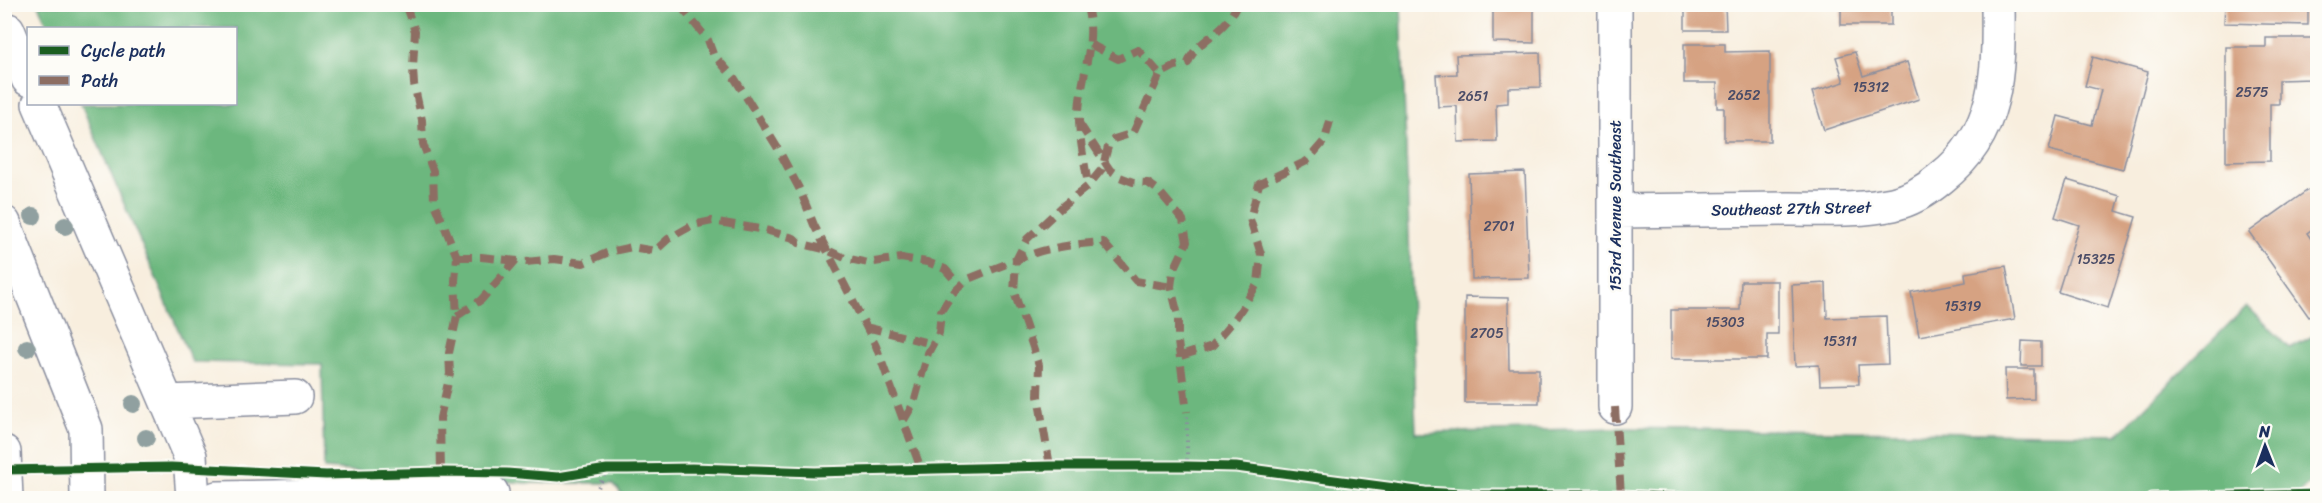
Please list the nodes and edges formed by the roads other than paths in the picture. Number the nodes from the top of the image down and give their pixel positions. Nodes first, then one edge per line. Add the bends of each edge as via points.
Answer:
1 (1615, 4) edge
2 (1998, 4) edge
3 (4, 31) edge
4 (27, 77) edge
5 (39, 105) edge
6 (1615, 211) junction
7 (4, 223) edge
8 (295, 397) dead end
9 (167, 402) junction
10 (1615, 407) dead end
11 (4, 452) edge
12 (492, 493) dead end
13 (6, 498) edge
14 (87, 498) edge
15 (193, 498) edge
16 (217, 498) edge

1 - 6 street, 153rd Avenue Southeast
2 - 6 street, Southeast 27th Street via 1999,60 1992,103 1976,142 1956,167 1926,190 1896,203 1854,209
3 - 4 street via 8,30
5 - 9 street
6 - 10 street, 153rd Avenue Southeast
7 - 14 street via 86,429
8 - 9 street
9 - 15 street via 190,456
11 - 13 street
12 - 16 street

